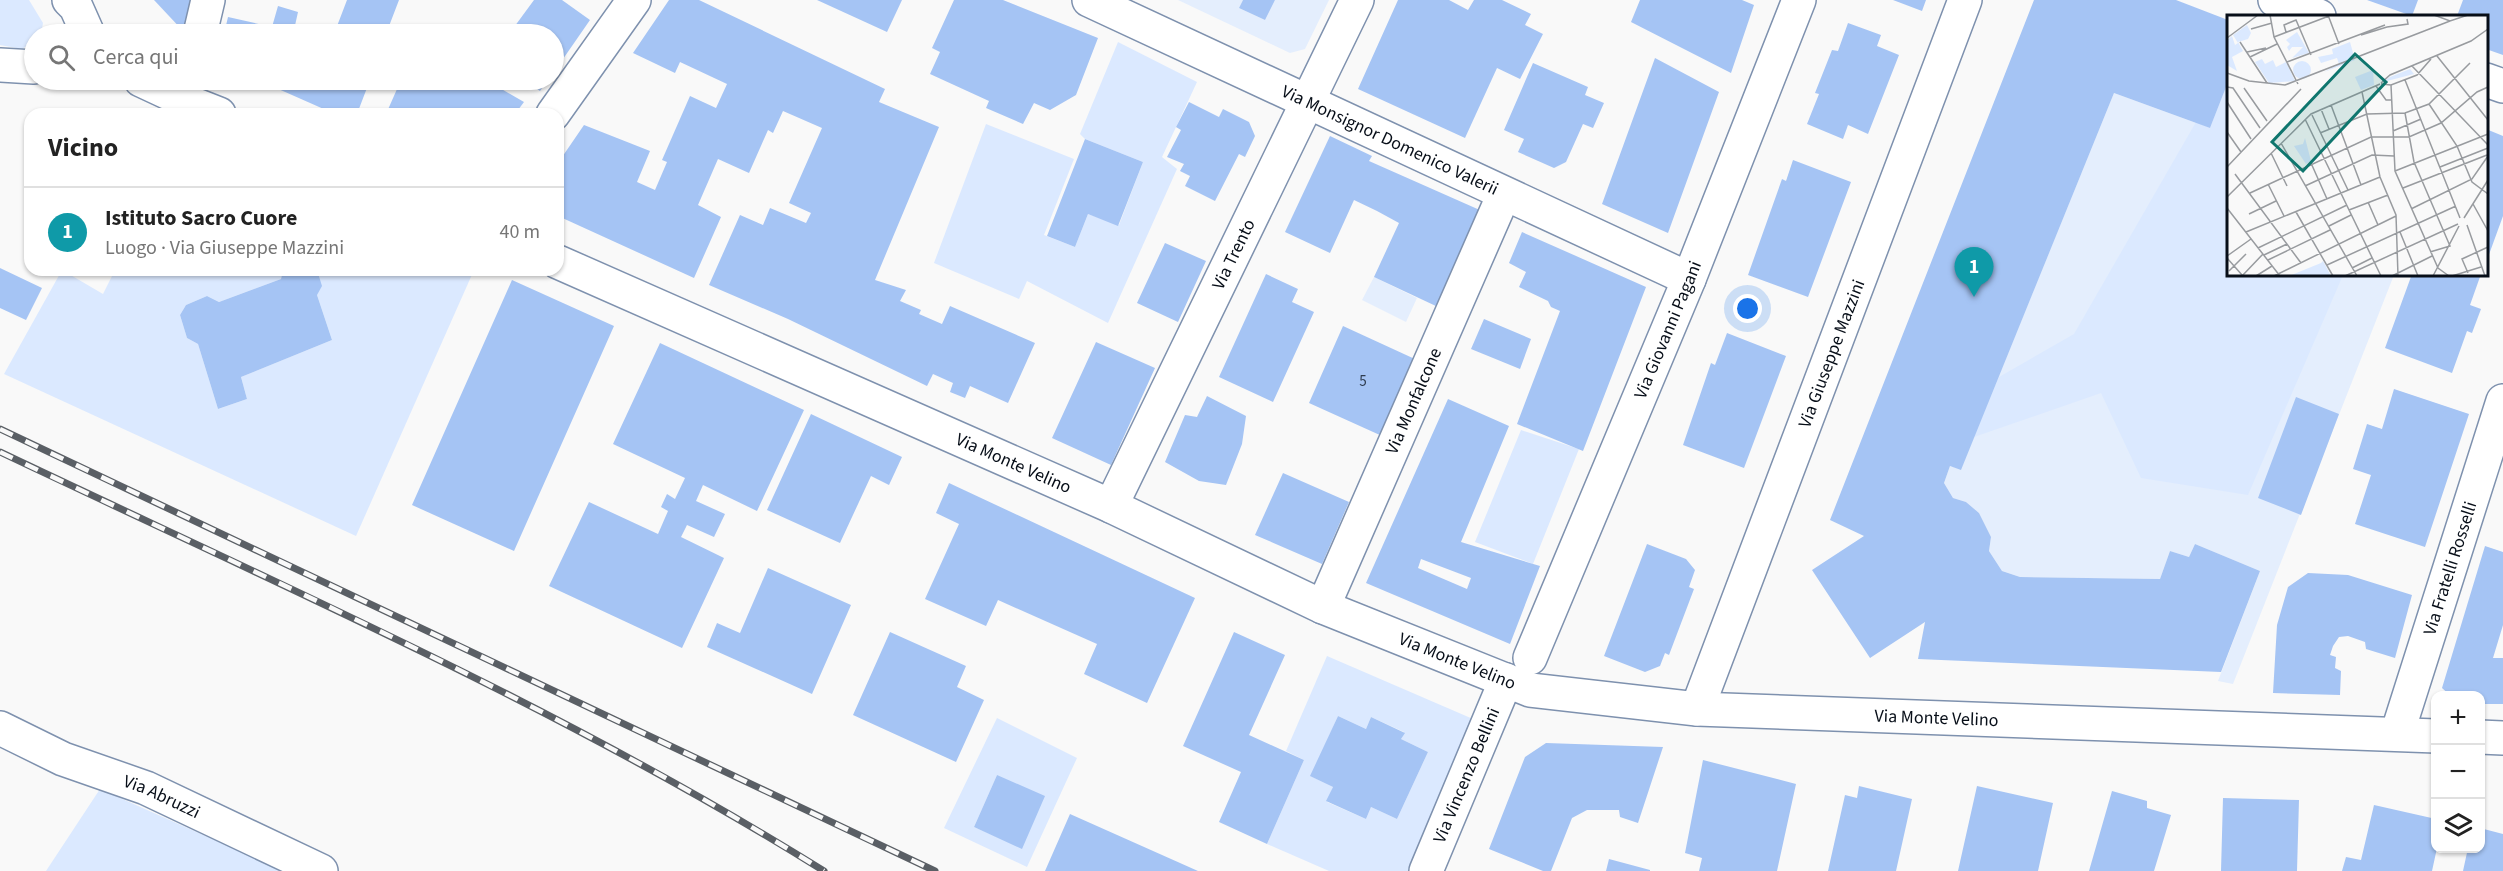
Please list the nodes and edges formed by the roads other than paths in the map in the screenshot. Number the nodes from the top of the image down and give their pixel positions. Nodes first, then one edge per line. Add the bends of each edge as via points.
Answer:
1 (69, 0) edge
2 (208, 0) edge
3 (634, 0) edge
4 (1089, 0) edge
5 (1357, 0) edge
6 (1799, 0) edge
7 (1965, 0) edge
8 (2275, 0) edge
9 (2316, 15) edge
10 (84, 24) edge
11 (202, 24) edge
12 (0, 65) edge
13 (24, 66) edge
14 (2488, 80) edge
15 (2503, 86) edge
16 (188, 90) edge
17 (1306, 102) junction
18 (211, 108) edge
19 (557, 108) edge
20 (1504, 194) junction
21 (564, 265) edge
22 (1689, 279) junction
23 (2503, 401) edge
24 (1111, 506) junction
25 (1323, 607) junction
26 (1530, 658) dead end
27 (1506, 680) junction
28 (1697, 709) junction
29 (0, 728) edge
30 (2397, 734) junction
31 (2431, 736) edge
32 (2485, 737) edge
33 (2503, 738) edge
34 (321, 871) edge
35 (1426, 871) edge

1 - 10 street
2 - 11 street
3 - 19 street
4 - 17 street, Via Monsignor Domenico Valerii
5 - 17 street, Via Trento
6 - 22 street, Via Giovanni Pagani
7 - 28 street, Via Giuseppe Mazzini
8 - 9 street
12 - 13 street
14 - 15 street
16 - 18 street
17 - 20 street, Via Monsignor Domenico Valerii
17 - 24 street, Via Trento
20 - 22 street, Via Monsignor Domenico Valerii
20 - 25 street, Via Monfalcone
21 - 24 street, Via Monte Velino
22 - 26 street, Via Giovanni Pagani
23 - 30 street, Via Fratelli Rosselli
24 - 25 street, Via Monte Velino
25 - 27 street, Via Monte Velino
27 - 28 street, Via Monte Velino via 1530,690
27 - 35 street, Via Vincenzo Bellini
28 - 30 street, Via Monte Velino
29 - 34 street, Via Abruzzi via 63,759 146,788
30 - 31 street, Via Monte Velino
32 - 33 street

